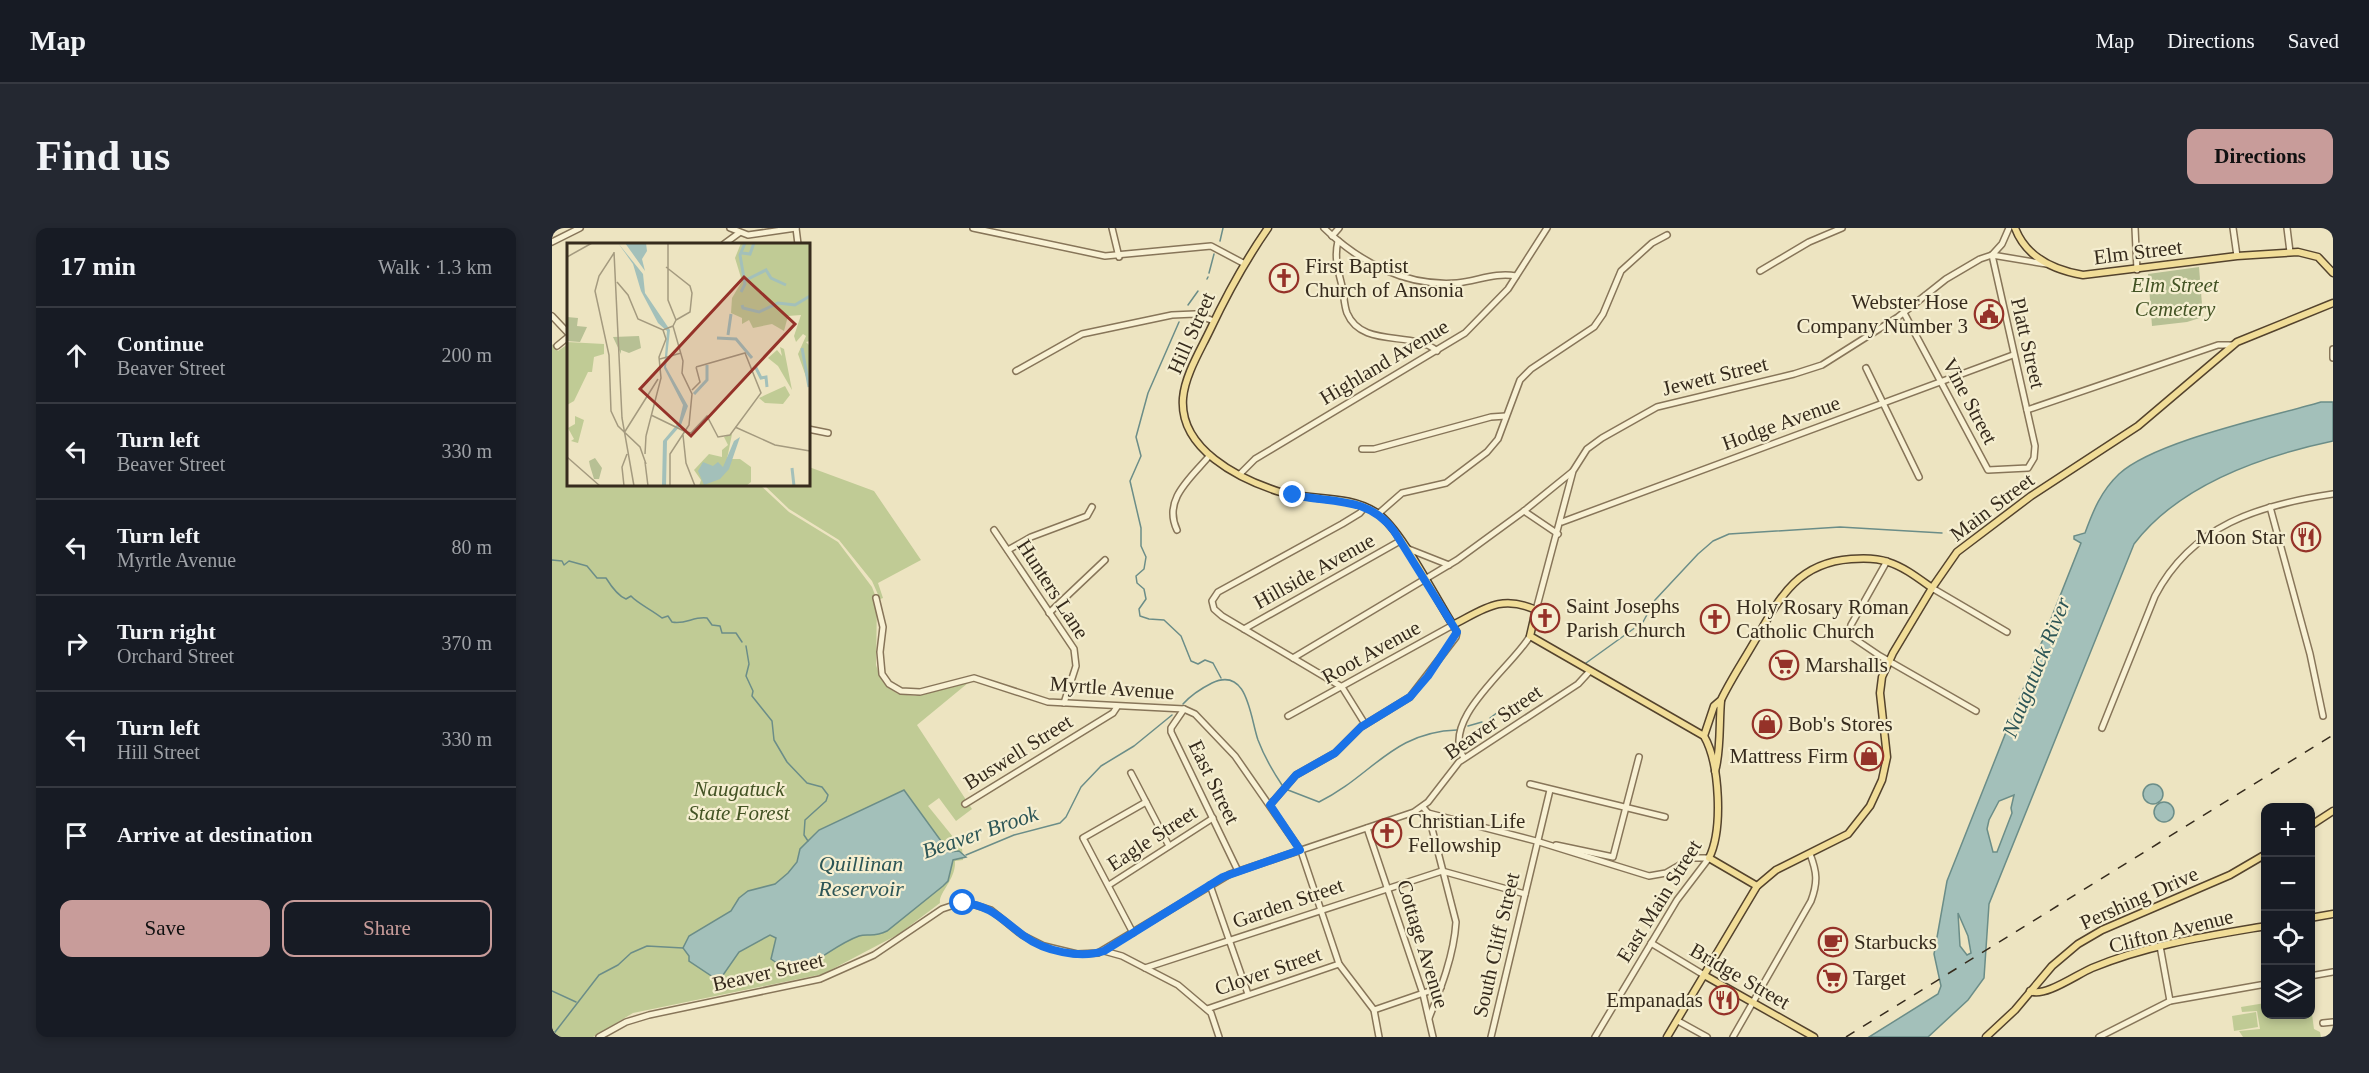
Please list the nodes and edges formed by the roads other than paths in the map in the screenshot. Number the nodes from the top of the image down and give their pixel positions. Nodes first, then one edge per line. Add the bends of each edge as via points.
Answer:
1 (580, 228) edge
2 (730, 228) edge
3 (796, 228) edge
4 (973, 228) edge
5 (1112, 228) edge
6 (1268, 228) edge
7 (1324, 228) edge
8 (1339, 228) edge
9 (1547, 228) edge
10 (1842, 228) edge
11 (2009, 228) edge
12 (2016, 228) edge
13 (2135, 228) edge
14 (2233, 228) edge
15 (2288, 228) edge
16 (740, 233) junction
17 (1667, 235) dead end
18 (1332, 236) junction
19 (1338, 241) junction
20 (552, 242) edge
21 (725, 243) edge
22 (798, 243) edge
23 (2290, 252) junction
24 (1992, 255) junction
25 (2237, 256) junction
26 (1119, 257) junction
27 (1243, 263) junction
28 (2048, 264) junction
29 (2138, 270) junction
30 (1760, 271) dead end
31 (2333, 273) edge
32 (1516, 276) junction
33 (2333, 303) edge
34 (1904, 313) junction
35 (552, 316) edge
36 (1214, 321) junction
37 (567, 334) edge
38 (567, 336) edge
39 (2233, 345) junction
40 (556, 346) dead end
41 (2333, 349) edge
42 (1437, 351) junction
43 (2013, 355) junction
44 (2333, 358) edge
45 (1866, 368) dead end
46 (1016, 370) dead end
47 (1941, 382) junction
48 (1884, 402) junction
49 (2027, 410) junction
50 (1506, 416) junction
51 (810, 429) edge
52 (828, 433) dead end
53 (1362, 449) dead end
54 (1210, 455) junction
55 (2028, 468) joint
56 (1573, 471) junction
57 (1240, 474) junction
58 (1919, 477) dead end
59 (2333, 495) edge
60 (1092, 507) dead end
61 (1365, 507) junction
62 (2270, 507) junction
63 (1524, 511) junction
64 (1378, 514) junction
65 (1562, 522) junction
66 (994, 530) dead end
67 (1177, 530) dead end
68 (1558, 534) junction
69 (1402, 544) junction
70 (1008, 550) junction
71 (1106, 560) dead end
72 (1887, 561) junction
73 (1449, 565) junction
74 (1425, 581) junction
75 (1932, 588) junction
76 (876, 597) dead end
77 (1536, 610) junction
78 (1049, 613) junction
79 (1453, 625) junction
80 (1244, 629) junction
81 (2007, 632) dead end
82 (1530, 636) junction
83 (1293, 658) junction
84 (1889, 661) junction
85 (1589, 672) junction
86 (1342, 687) junction
87 (1721, 700) junction
88 (1064, 703) junction
89 (1117, 707) junction
90 (1184, 709) junction
91 (1976, 711) dead end
92 (1288, 716) dead end
93 (2323, 717) dead end
94 (1365, 724) junction
95 (1718, 724) junction
96 (2102, 728) dead end
97 (1704, 736) junction
98 (1464, 758) junction
99 (1639, 758) dead end
100 (1714, 772) junction
101 (1131, 773) dead end
102 (1530, 784) dead end
103 (1550, 790) junction
104 (1146, 802) junction
105 (964, 804) dead end
106 (1270, 805) junction
107 (1423, 807) junction
108 (1627, 807) junction
109 (2333, 811) edge
110 (1428, 813) junction
111 (1665, 817) dead end
112 (1213, 818) junction
113 (2315, 823) edge
114 (1367, 828) junction
115 (1536, 841) junction
116 (1169, 846) junction
117 (1300, 850) junction
118 (1810, 854) junction
119 (2261, 856) edge
120 (1709, 858) junction
121 (1238, 871) junction
122 (1442, 871) junction
123 (1109, 885) junction
124 (1210, 885) junction
125 (1757, 886) junction
126 (1388, 887) junction
127 (1525, 894) junction
128 (1320, 910) junction
129 (2333, 914) edge
130 (2315, 917) edge
131 (2261, 927) edge
132 (1133, 933) junction
133 (1120, 941) junction
134 (1229, 941) junction
135 (1651, 943) junction
136 (2160, 946) junction
137 (1104, 951) junction
138 (1122, 957) junction
139 (1339, 964) junction
140 (1145, 968) junction
141 (2333, 972) edge
142 (1704, 975) junction
143 (2315, 975) edge
144 (2039, 980) junction
145 (2261, 985) edge
146 (1441, 987) junction
147 (2054, 987) junction
148 (2030, 991) junction
149 (1248, 994) junction
150 (1423, 994) junction
151 (2170, 1001) junction
152 (1752, 1002) junction
153 (1208, 1009) junction
154 (1374, 1010) junction
155 (1429, 1018) junction
156 (1678, 1021) junction
157 (2333, 1022) edge
158 (2323, 1023) dead end
159 (599, 1037) edge
160 (1220, 1037) edge
161 (1379, 1037) edge
162 (1433, 1037) edge
163 (1491, 1037) edge
164 (1594, 1037) edge
165 (1667, 1037) edge
166 (1707, 1037) edge
167 (1733, 1037) edge
168 (1814, 1037) edge
169 (1986, 1037) edge
170 (2099, 1037) edge

1 - 20 street
2 - 16 street
3 - 16 street
3 - 22 street
4 - 26 street via 1093,255
5 - 26 street
6 - 27 main road, Hill Street
7 - 18 street
8 - 18 street
9 - 32 street, Highland Avenue
10 - 30 street
11 - 24 street
12 - 28 main road, Elm Street via 2027,248
13 - 29 street
14 - 25 street
15 - 23 street
16 - 21 street
17 - 50 street via 1621,271 1594,327 1524,375 1515,388
18 - 19 street
19 - 32 street via 1377,267 1416,281 1446,283 1500,274
19 - 42 street via 1335,260 1347,312 1354,323 1368,333 1422,343
23 - 25 main road, Elm Street
23 - 31 main road, Elm Street via 2314,255
24 - 28 street, Elm Street
24 - 34 street, Jewett Street via 1946,279
24 - 43 street, Platt Street
25 - 29 main road, Elm Street
26 - 27 street via 1205,245
27 - 36 main road, Hill Street
28 - 29 main road, Elm Street via 2083,275
32 - 42 street, Highland Avenue via 1465,333
33 - 39 main road, Main Street
34 - 47 street, Vine Street
34 - 56 street, Jewett Street via 1808,370 1657,407 1587,449
35 - 37 street
36 - 46 street via 1195,314 1172,315 1082,334
36 - 54 main road, Hill Street via 1187,380 1183,398 1190,431
38 - 40 street
39 - 49 street via 2218,345
39 - 75 main road, Main Street via 2138,426 1972,539 1957,552
41 - 44 street
42 - 57 street, Highland Avenue via 1248,463
43 - 47 street, Hodge Avenue
43 - 49 street, Platt Street
45 - 48 street
47 - 48 street, Hodge Avenue
47 - 55 street, Vine Street via 1988,470
48 - 58 street
48 - 65 street, Hodge Avenue
49 - 55 street, Platt Street via 2035,454
50 - 53 street
50 - 64 street via 1493,446 1456,477 1442,485 1402,493
51 - 52 street
54 - 57 main road, Hill Street
54 - 67 street via 1174,500 1171,514
56 - 63 street
56 - 65 street, Jewett Street
57 - 61 main road, Hill Street via 1283,493
59 - 62 street
60 - 70 street via 1087,516
61 - 64 main road, Hill Street
61 - 80 street via 1213,597 1213,607
62 - 93 street
62 - 96 street via 2233,519 2210,534 2163,580
63 - 68 street
63 - 73 street
64 - 69 main road, Hill Street
65 - 68 street, Jewett Street
66 - 70 street, Hunters Lane
68 - 77 street, Jewett Street
69 - 73 street
69 - 74 main road, Hill Street
69 - 80 street, Hillside Avenue
70 - 78 street, Hunters Lane
71 - 78 street
72 - 75 main road
72 - 84 street via 1848,630 1854,640
72 - 87 main road via 1840,559 1801,576 1774,607
73 - 74 street
74 - 79 main road, Hill Street
74 - 83 street
75 - 81 street
75 - 84 main road, Main Street
76 - 88 street, Myrtle Avenue via 883,627 882,674 901,691 920,692 974,678 1038,699
77 - 79 main road, Root Avenue via 1513,602 1498,603
77 - 82 main road, Jewett Street
78 - 88 street, Hunters Lane via 1076,656
79 - 86 street, Root Avenue
79 - 94 street via 1456,637 1414,693
80 - 83 street
82 - 85 main road
82 - 98 street, Jewett Street via 1468,710 1459,744
83 - 86 street
84 - 91 street
84 - 118 main road, Main Street via 1880,693 1887,752 1882,780 1870,806 1848,834
85 - 97 main road
85 - 98 street, Beaver Street via 1578,684
86 - 92 street, Root Avenue
86 - 94 street
87 - 95 main road, East Main Street
87 - 97 main road via 1714,706
88 - 89 street, Myrtle Avenue
89 - 90 street, Myrtle Avenue
89 - 105 street, Buswell Street
90 - 106 street, Myrtle Avenue via 1195,714 1235,756
90 - 112 street, East Street via 1171,732
94 - 106 street via 1335,753 1296,775
95 - 97 main road
95 - 100 main road, East Main Street
97 - 100 main road, East Main Street
98 - 107 street, Beaver Street
99 - 108 street
100 - 120 main road, East Main Street via 1717,831
101 - 104 street
102 - 103 street
103 - 108 street
103 - 115 street, South Cliff Street
104 - 116 street
104 - 123 street via 1083,838
106 - 117 street, Myrtle Avenue
107 - 110 street
107 - 114 street, Beaver Street
108 - 111 street
108 - 115 street via 1613,857
109 - 113 main road
110 - 115 street
110 - 122 street
112 - 116 street, Eagle Street
112 - 121 street, East Street
114 - 117 street, Beaver Street
114 - 126 street, Cottage Avenue
115 - 120 street via 1649,876 1666,873 1692,858
115 - 127 street, South Cliff Street
116 - 123 street, Eagle Street
117 - 121 street, Beaver Street
117 - 128 street, Myrtle Avenue
118 - 125 main road, Main Street via 1776,870
118 - 152 street via 1817,873 1811,901
119 - 144 main road, Pershing Drive via 2203,887 2102,930 2078,944
120 - 125 main road
120 - 135 street, East Main Street
121 - 124 street, Beaver Street
122 - 126 street, Garden Street
122 - 127 street
122 - 146 street via 1456,922
123 - 132 street
124 - 132 street, Beaver Street
124 - 134 street
125 - 142 main road, Main Street
126 - 128 street, Garden Street
126 - 150 street, Cottage Avenue
127 - 163 street, South Cliff Street
128 - 134 street, Garden Street
128 - 139 street, Myrtle Avenue
129 - 130 main road
131 - 136 main road, Clifton Avenue
132 - 133 street, Beaver Street
133 - 137 street, Beaver Street
133 - 138 street
134 - 140 street, Garden Street
134 - 149 street
135 - 142 street, Bridge Street
135 - 164 street, East Main Street
136 - 147 main road, Clifton Avenue via 2093,968
136 - 151 street
137 - 138 street
137 - 159 street, Beaver Street via 1077,954 1044,946 1022,935 991,910 957,904 942,909 874,955 820,980 649,1015
138 - 140 street
139 - 149 street, Clover Street
139 - 154 street, Myrtle Avenue
140 - 153 street
141 - 143 street
142 - 152 main road, Bridge Street
142 - 156 main road, Main Street
144 - 147 main road
144 - 148 main road, Pershing Drive
145 - 151 street
146 - 150 street
146 - 155 street
147 - 148 main road, Clifton Avenue via 2040,994
148 - 169 main road, Pershing Drive
149 - 153 street, Clover Street
150 - 154 street
150 - 155 street, Cottage Avenue
151 - 170 street
152 - 167 street
152 - 168 main road, Bridge Street
153 - 160 street
154 - 161 street, Myrtle Avenue
155 - 162 street, Cottage Avenue
156 - 165 main road, Main Street
156 - 166 street
157 - 158 street

